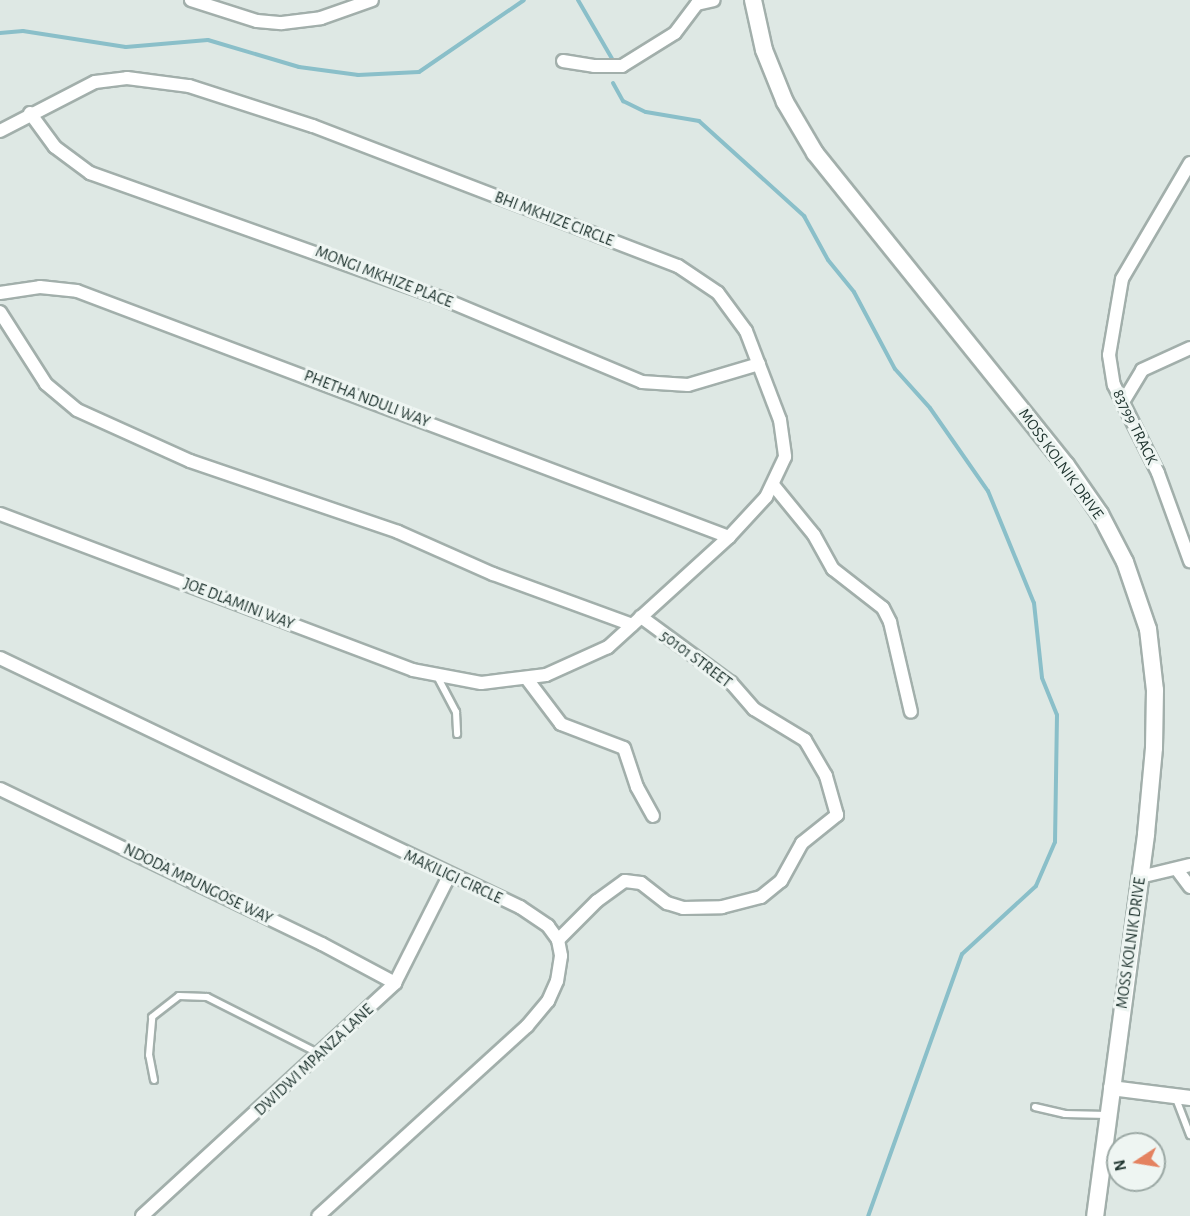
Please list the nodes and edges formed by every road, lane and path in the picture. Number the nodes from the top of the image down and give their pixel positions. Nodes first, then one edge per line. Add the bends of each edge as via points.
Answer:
1 (191, 0) edge
2 (372, 0) edge
3 (714, 0) edge
4 (752, 1) edge
5 (563, 61) dead end
6 (30, 113) junction
7 (0, 131) edge
8 (1190, 163) edge
9 (0, 293) edge
10 (0, 312) edge
11 (1190, 348) edge
12 (759, 364) junction
13 (1123, 402) junction
14 (774, 486) junction
15 (0, 514) edge
16 (729, 537) junction
17 (1190, 561) edge
18 (636, 621) junction
19 (0, 658) edge
20 (437, 676) junction
21 (527, 679) junction
22 (481, 683) joint
23 (911, 712) dead end
24 (457, 734) dead end
25 (0, 789) edge
26 (653, 816) dead end
27 (1184, 868) edge
28 (449, 876) junction
29 (1140, 877) junction
30 (1190, 887) edge
31 (558, 940) junction
32 (394, 984) junction
33 (321, 1054) junction
34 (154, 1080) dead end
35 (1111, 1088) junction
36 (1175, 1096) junction
37 (1190, 1098) edge
38 (1035, 1107) dead end
39 (1108, 1114) junction
40 (1190, 1134) edge
41 (142, 1216) edge
42 (318, 1216) edge
43 (1095, 1216) edge

1 - 2 street via 257,21 282,23 321,18
3 - 5 street via 692,9 675,33 622,66
4 - 29 main road, MOSS KOLNIK DRIVE via 780,92 815,153 1066,465 1100,514 1125,562 1148,629 1155,690 1154,748
6 - 7 street, BHI MKHIZE CIRCLE
6 - 12 street, MONGI MKHIZE PLACE via 62,154 90,173 446,300 642,382 688,384
6 - 12 street, BHI MKHIZE CIRCLE via 95,82 127,78 189,86 243,100 687,271 718,293 731,309 746,331
8 - 13 street, 83799 TRACK via 1129,263 1116,297 1110,372
9 - 16 street, PHETHA NDULI WAY via 40,287 77,291
10 - 18 street via 46,384 77,410 190,461 375,523 493,574
11 - 13 street via 1142,370
12 - 14 street, BHI MKHIZE CIRCLE via 781,429 785,457
13 - 17 street, 83799 TRACK via 1158,473
14 - 16 street, BHI MKHIZE CIRCLE
14 - 23 street via 810,528 833,569 883,608 890,622
15 - 20 street, JOE DLAMINI WAY
16 - 18 street, BHI MKHIZE CIRCLE
18 - 21 street, BHI MKHIZE CIRCLE via 608,646 578,663
18 - 31 street, 50101 STREET via 731,683 754,709 798,733 816,755 837,808 836,818 809,836 781,881 760,897 722,907 683,908 667,903 641,883 625,881 597,901
19 - 28 street, MAKILIGI CIRCLE
20 - 22 street, JOE DLAMINI WAY
20 - 24 lane via 456,712
21 - 22 street, BHI MKHIZE CIRCLE
21 - 26 street via 561,724 624,748 637,787
25 - 32 street, NDODA MPUNGOSE WAY via 322,944
27 - 29 street
27 - 30 street
28 - 31 street, MAKILIGI CIRCLE via 520,908 548,926
28 - 32 street, DWIDWI MPANZA LANE
29 - 35 main road, MOSS KOLNIK DRIVE
31 - 42 street via 561,956 557,981 548,1001 527,1026
32 - 33 street, DWIDWI MPANZA LANE
33 - 34 lane via 207,997 186,995 171,1000 152,1017 150,1055
33 - 41 street, DWIDWI MPANZA LANE
35 - 36 street
35 - 39 main road, MOSS KOLNIK DRIVE
36 - 37 street
36 - 40 lane
38 - 39 lane via 1065,1114
39 - 43 main road, MOSS KOLNIK DRIVE

